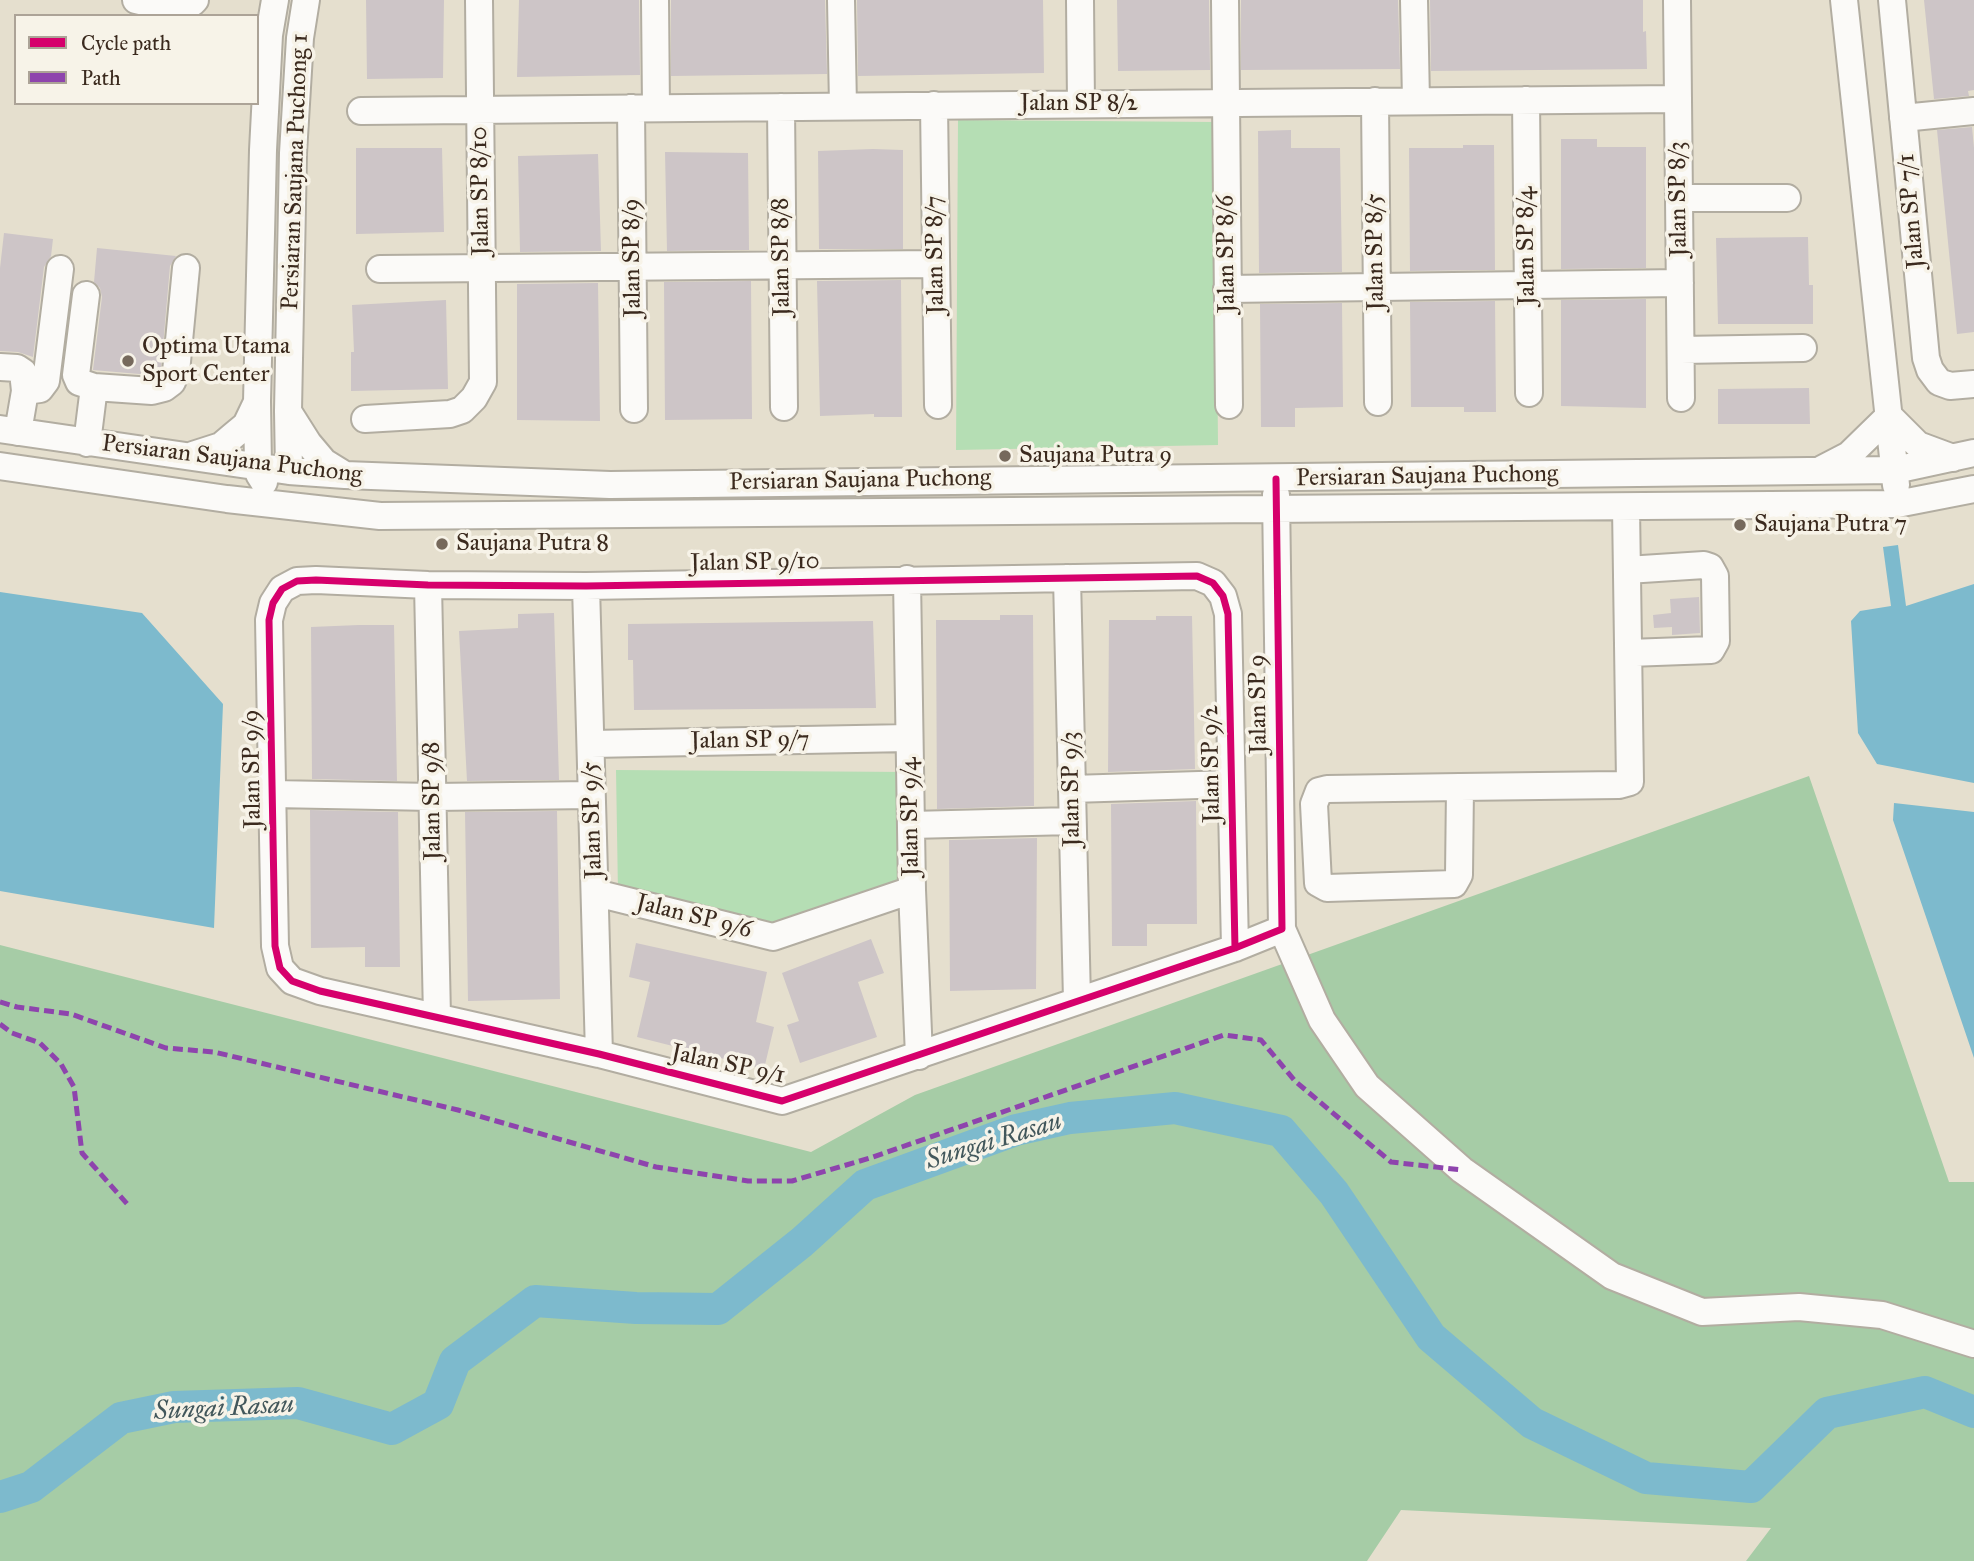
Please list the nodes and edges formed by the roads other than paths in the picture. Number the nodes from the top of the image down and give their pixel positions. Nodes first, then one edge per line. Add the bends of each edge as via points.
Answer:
1 (136, 0) edge
2 (195, 0) edge
3 (275, 0) edge
4 (306, 0) edge
5 (479, 0) edge
6 (655, 0) edge
7 (841, 0) edge
8 (1080, 0) edge
9 (1224, 0) edge
10 (1414, 0) edge
11 (1677, 0) edge
12 (1844, 0) edge
13 (1892, 0) edge
14 (1678, 99) junction
15 (1526, 100) junction
16 (1375, 101) junction
17 (1416, 101) junction
18 (1226, 103) junction
19 (1081, 104) junction
20 (934, 105) junction
21 (842, 106) junction
22 (781, 107) junction
23 (644, 108) junction
24 (480, 109) junction
25 (361, 111) dead end
26 (1974, 111) edge
27 (1903, 118) junction
28 (1679, 198) junction
29 (1787, 198) dead end
30 (936, 264) junction
31 (782, 265) junction
32 (633, 266) junction
33 (186, 268) dead end
34 (482, 268) junction
35 (60, 269) dead end
36 (380, 269) dead end
37 (1680, 283) junction
38 (1528, 285) junction
39 (1376, 287) junction
40 (1227, 289) junction
41 (86, 295) dead end
42 (1803, 348) dead end
43 (1681, 349) junction
44 (0, 367) edge
45 (1974, 384) edge
46 (94, 387) junction
47 (24, 391) junction
48 (1529, 393) dead end
49 (1681, 398) dead end
50 (257, 401) junction
51 (1378, 402) dead end
52 (938, 405) dead end
53 (1229, 405) dead end
54 (784, 407) dead end
55 (634, 409) dead end
56 (288, 411) junction
57 (1889, 416) junction
58 (365, 419) dead end
59 (9, 431) edge
60 (87, 443) junction
61 (1964, 455) edge
62 (191, 456) junction
63 (0, 466) edge
64 (289, 471) junction
65 (1818, 471) junction
66 (1895, 471) junction
67 (345, 475) junction
68 (263, 477) junction
69 (1276, 479) junction
70 (1974, 489) edge
71 (227, 499) junction
72 (1898, 504) junction
73 (293, 507) junction
74 (1626, 508) junction
75 (1276, 510) junction
76 (1627, 570) junction
77 (1067, 578) junction
78 (907, 579) junction
79 (297, 581) joint
80 (1213, 583) joint
81 (428, 585) junction
82 (586, 586) junction
83 (1629, 653) junction
84 (909, 738) junction
85 (591, 744) junction
86 (1231, 784) junction
87 (1460, 788) junction
88 (1072, 789) junction
89 (273, 794) junction
90 (592, 795) junction
91 (433, 797) junction
92 (1072, 821) junction
93 (911, 825) junction
94 (912, 890) junction
95 (596, 893) junction
96 (1282, 929) junction
97 (1235, 948) junction
98 (280, 968) joint
99 (1077, 1000) junction
100 (437, 1017) junction
101 (598, 1054) junction
102 (919, 1056) junction
103 (1974, 1344) edge

1 - 2 street via 162,6
3 - 50 street, Persiaran Saujana Puchong 1 via 263,149
4 - 56 street, Persiaran Saujana Puchong 1 via 293,153
5 - 24 street, Jalan SP 8/10
6 - 23 street, Jalan SP 8/9
7 - 21 street
8 - 19 street
9 - 18 street, Jalan SP 8/6
10 - 17 street
11 - 14 street, Jalan SP 8/3
12 - 57 street
13 - 27 street, Jalan SP 7/1
14 - 15 street, Jalan SP 8/2
14 - 28 street, Jalan SP 8/3
15 - 17 street, Jalan SP 8/2
15 - 38 street, Jalan SP 8/4
16 - 17 street, Jalan SP 8/2
16 - 18 street, Jalan SP 8/2
16 - 39 street, Jalan SP 8/5
18 - 19 street, Jalan SP 8/2
18 - 40 street, Jalan SP 8/6
19 - 20 street, Jalan SP 8/2
20 - 21 street, Jalan SP 8/2
20 - 30 street, Jalan SP 8/7
21 - 22 street, Jalan SP 8/2
22 - 23 street, Jalan SP 8/2
22 - 31 street, Jalan SP 8/8
23 - 24 street, Jalan SP 8/2
23 - 32 street, Jalan SP 8/9
24 - 25 street, Jalan SP 8/2
24 - 34 street, Jalan SP 8/10
26 - 27 street
27 - 45 street, Jalan SP 7/1 via 1926,358 1939,382
28 - 29 street
28 - 37 street, Jalan SP 8/3
30 - 31 street
30 - 52 street, Jalan SP 8/7
31 - 32 street
31 - 54 street, Jalan SP 8/8
32 - 34 street
32 - 55 street, Jalan SP 8/9
33 - 46 street via 172,382 152,391
34 - 36 street
34 - 58 street, Jalan SP 8/10 via 483,382 474,398 450,414
35 - 47 street via 46,381 40,389
37 - 38 street
37 - 43 street, Jalan SP 8/3
38 - 39 street
38 - 48 street, Jalan SP 8/4
39 - 40 street
39 - 51 street, Jalan SP 8/5
40 - 53 street, Jalan SP 8/6
41 - 46 street via 76,375 79,382
42 - 43 street
43 - 49 street, Jalan SP 8/3
44 - 47 street via 23,372
46 - 60 street
47 - 59 street
50 - 62 street via 246,425 221,446
50 - 68 street, Persiaran Saujana Puchong 1
56 - 64 street, Persiaran Saujana Puchong 1
56 - 67 street via 324,462
57 - 61 street via 1917,445
57 - 65 street via 1849,455
57 - 66 street
59 - 60 street, Persiaran Saujana Puchong
60 - 62 street, Persiaran Saujana Puchong
61 - 66 street, Persiaran Saujana Puchong
62 - 68 street, Persiaran Saujana Puchong
63 - 71 street, Persiaran Saujana Puchong
64 - 67 street, Persiaran Saujana Puchong
64 - 68 street, Persiaran Saujana Puchong
65 - 66 street, Persiaran Saujana Puchong
65 - 69 street, Persiaran Saujana Puchong
66 - 72 street
67 - 69 street, Persiaran Saujana Puchong via 610,485
68 - 71 street via 247,496
68 - 73 street
69 - 75 street, Jalan SP 9
70 - 72 street, Persiaran Saujana Puchong
71 - 73 street, Persiaran Saujana Puchong
72 - 74 street, Persiaran Saujana Puchong
73 - 75 street, Persiaran Saujana Puchong via 380,516
74 - 75 street, Persiaran Saujana Puchong
74 - 76 street
75 - 96 street, Jalan SP 9
76 - 83 street
76 - 83 street via 1704,565 1715,576 1716,641 1711,650
77 - 78 street, Jalan SP 9/10
77 - 80 street, Jalan SP 9/10 via 1197,576
77 - 88 street, Jalan SP 9/3
78 - 82 street, Jalan SP 9/10
78 - 84 street, Jalan SP 9/4
79 - 81 street, Jalan SP 9/10
79 - 89 street, Jalan SP 9/9 via 282,589 269,620
80 - 86 street, Jalan SP 9/2 via 1228,614
81 - 82 street, Jalan SP 9/10
81 - 91 street, Jalan SP 9/8
82 - 85 street, Jalan SP 9/5
83 - 87 street via 1630,782
84 - 85 street, Jalan SP 9/7
84 - 93 street, Jalan SP 9/4
85 - 90 street, Jalan SP 9/5
86 - 88 street
86 - 97 street, Jalan SP 9/2
87 - 87 street via 1319,792 1314,804 1318,883 1327,888 1454,884 1459,875
88 - 92 street, Jalan SP 9/3
89 - 91 street
89 - 98 street, Jalan SP 9/9 via 275,946
90 - 91 street
90 - 95 street, Jalan SP 9/5
91 - 100 street, Jalan SP 9/8
92 - 93 street
92 - 99 street, Jalan SP 9/3
93 - 94 street, Jalan SP 9/4
94 - 95 street, Jalan SP 9/6 via 773,937
94 - 102 street, Jalan SP 9/4
95 - 101 street, Jalan SP 9/5
96 - 97 street, Jalan SP 9/1
96 - 103 street via 1322,1020 1367,1086 1462,1170 1612,1276 1702,1312 1799,1307 1882,1315
97 - 99 street, Jalan SP 9/1
98 - 100 street, Jalan SP 9/1 via 292,981 320,991
99 - 102 street, Jalan SP 9/1
100 - 101 street, Jalan SP 9/1
101 - 102 street, Jalan SP 9/1 via 779,1101

